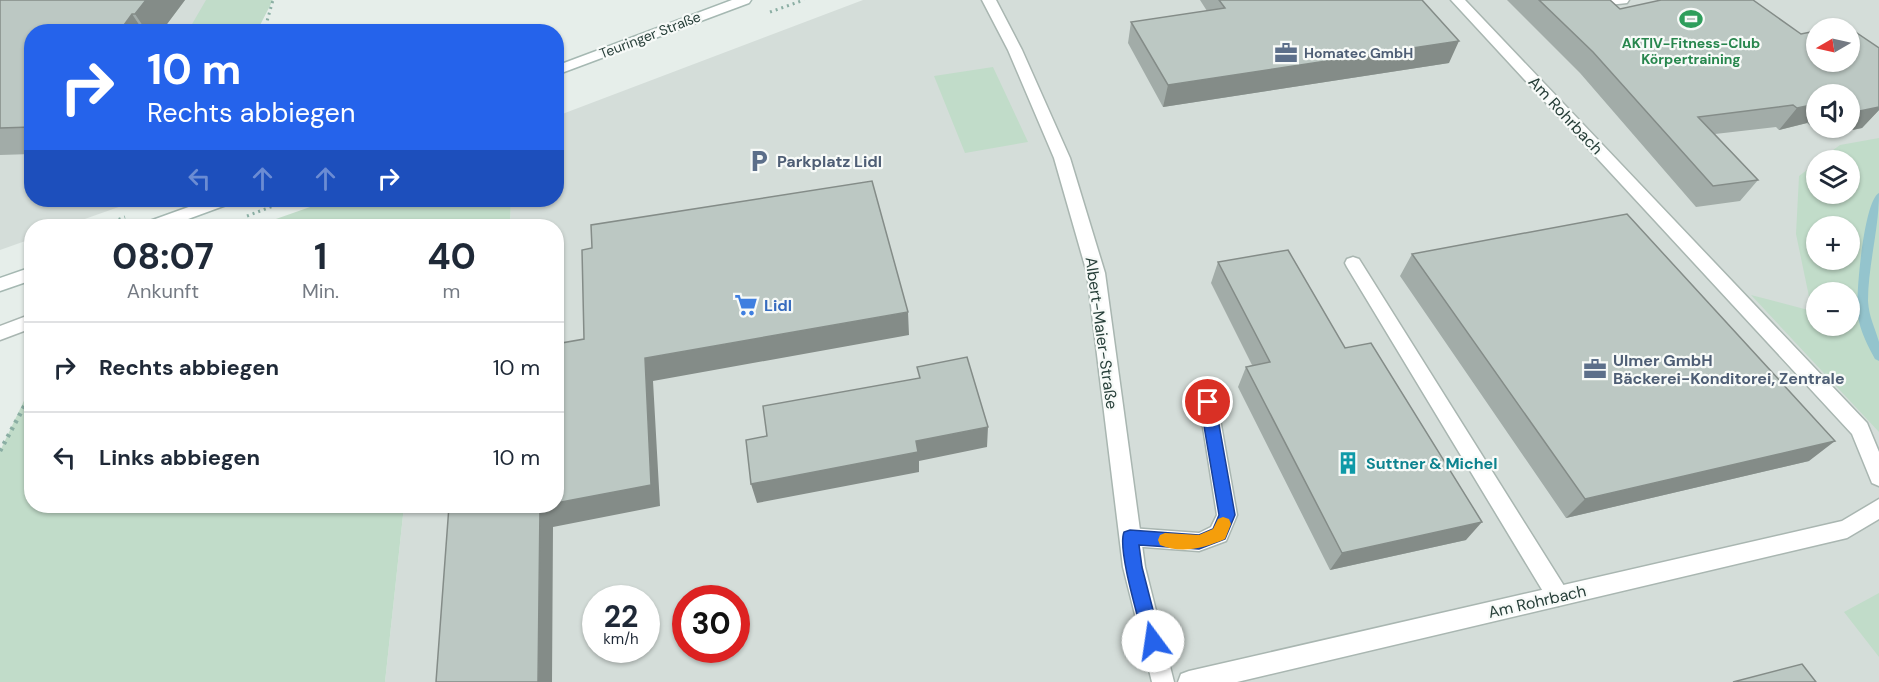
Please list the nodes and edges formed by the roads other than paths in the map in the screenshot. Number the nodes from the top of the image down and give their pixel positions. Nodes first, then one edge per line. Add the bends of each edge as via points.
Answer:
1 (744, 0) edge
2 (989, 0) edge
3 (1458, 0) edge
4 (564, 67) edge
5 (204, 207) edge
6 (172, 219) edge
7 (1353, 262) dead end
8 (24, 276) edge
9 (0, 285) edge
10 (24, 324) edge
11 (0, 333) edge
12 (1208, 402) dead end
13 (1879, 477) edge
14 (1879, 508) edge
15 (1130, 537) junction
16 (1558, 596) junction
17 (1163, 682) edge
18 (1189, 682) edge

1 - 4 street, Teuringer Straße
2 - 15 street, Albert-Maier-Straße via 1062,158 1096,273
3 - 13 street, Am Rohrbach via 1860,429
5 - 6 street
7 - 16 street
8 - 9 street
10 - 11 street
12 - 15 street via 1227,515 1219,534 1199,542
14 - 16 street, Am Rohrbach via 1847,529
15 - 17 street, Albert-Maier-Straße
16 - 18 street, Am Rohrbach

